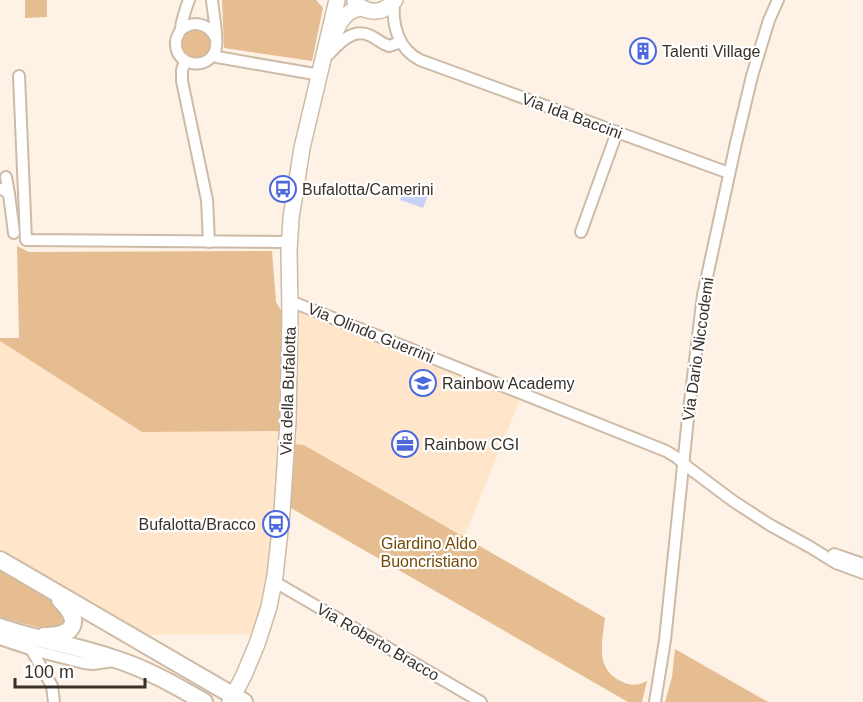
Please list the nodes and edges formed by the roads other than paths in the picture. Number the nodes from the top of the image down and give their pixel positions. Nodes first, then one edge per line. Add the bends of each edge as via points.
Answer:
1 (189, 0) edge
2 (213, 0) edge
3 (337, 0) edge
4 (342, 0) edge
5 (395, 1) edge
6 (778, 1) edge
7 (357, 4) edge
8 (332, 19) junction
9 (181, 30) junction
10 (215, 38) junction
11 (401, 42) junction
12 (329, 54) junction
13 (213, 55) junction
14 (185, 61) junction
15 (320, 75) junction
16 (19, 76) dead end
17 (617, 132) junction
18 (729, 173) junction
19 (6, 177) dead end
20 (4, 192) edge
21 (1, 217) edge
22 (581, 232) dead end
23 (14, 233) junction
24 (26, 240) junction
25 (209, 242) junction
26 (290, 242) junction
27 (290, 301) junction
28 (684, 464) junction
29 (810, 547) junction
30 (0, 560) edge
31 (863, 564) edge
32 (863, 573) edge
33 (26, 575) junction
34 (275, 582) junction
35 (0, 627) edge
36 (19, 633) junction
37 (0, 639) edge
38 (31, 649) junction
39 (61, 657) junction
40 (120, 660) junction
41 (244, 675) junction
42 (204, 679) junction
43 (49, 680) junction
44 (236, 700) edge
45 (54, 702) edge
46 (204, 702) edge
47 (481, 702) edge
48 (655, 702) edge

1 - 9 street
2 - 10 street
3 - 8 street, Via della Bufalotta
4 - 8 street, Via della Bufalotta
5 - 7 street, Via della Bufalotta via 380,11
5 - 11 street via 394,20
6 - 18 street, Via Dario Niccodemi via 752,76
7 - 12 street, Via della Bufalotta via 341,20
8 - 15 street, Via della Bufalotta
9 - 10 street via 200,24
9 - 14 street via 176,47
10 - 13 street
11 - 12 street via 389,46 369,35 355,34 342,40
11 - 17 street, Via Ida Baccini via 416,58
12 - 15 street, Via della Bufalotta
13 - 14 street via 201,64
13 - 15 street
14 - 25 street via 182,81 206,193
15 - 26 street, Via della Bufalotta via 300,160
16 - 24 street
17 - 18 street, Via Ida Baccini
17 - 22 street
18 - 28 street, Via Dario Niccodemi via 704,295
19 - 20 street
20 - 23 street
21 - 23 street
23 - 24 street
24 - 25 street
25 - 26 street
26 - 27 street, Via della Bufalotta
27 - 28 street, Via Olindo Guerrini via 634,438 672,454
27 - 34 street, Via della Bufalotta via 288,431
28 - 29 street, Via Olindo Guerrini via 754,515
28 - 48 street, Via Dario Niccodemi
29 - 31 street
29 - 32 street
30 - 33 main road
33 - 36 main road via 65,605 72,613 74,625 57,636
33 - 42 main road
34 - 41 street, Via della Bufalotta via 263,628
34 - 47 street, Via Roberto Bracco
35 - 36 main road
36 - 40 main road
37 - 38 street
38 - 39 street
38 - 43 street
39 - 40 street via 93,664
39 - 43 street via 51,664
40 - 46 main road
41 - 42 street via 229,680
41 - 44 street, Via della Bufalotta
42 - 44 main road
43 - 45 street

